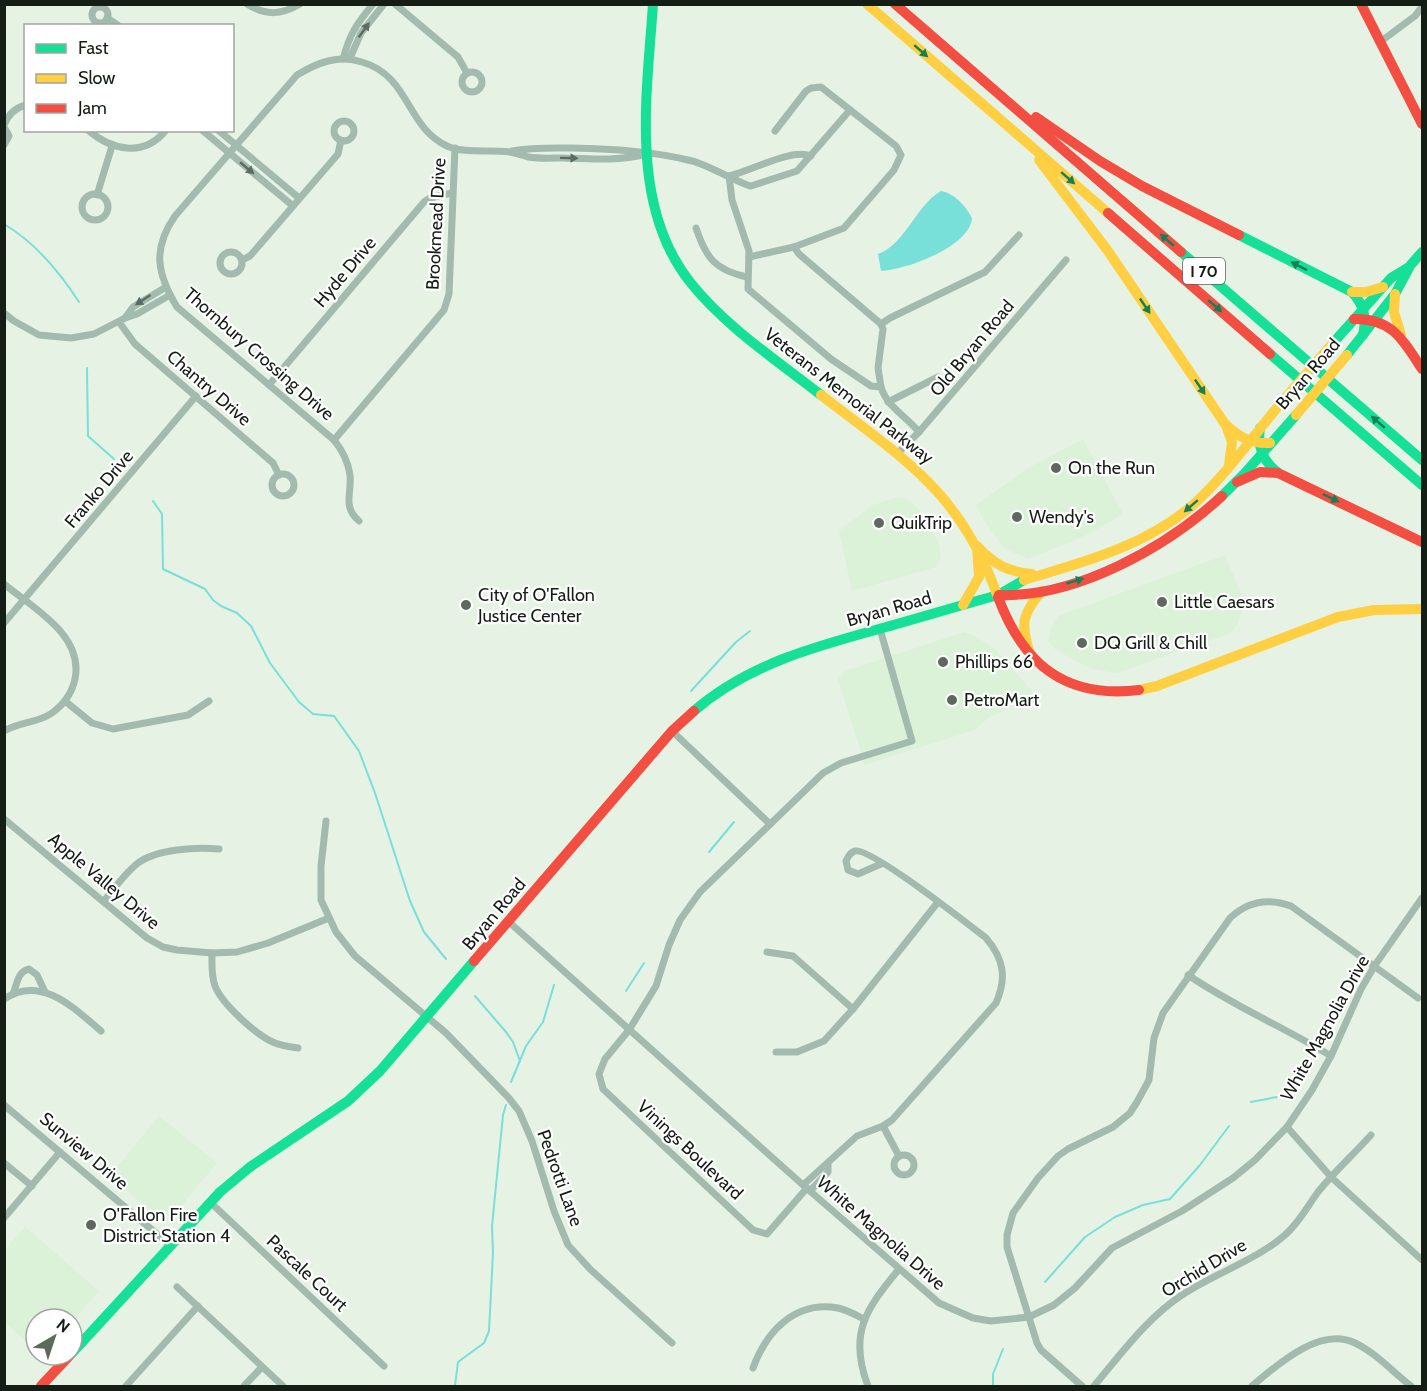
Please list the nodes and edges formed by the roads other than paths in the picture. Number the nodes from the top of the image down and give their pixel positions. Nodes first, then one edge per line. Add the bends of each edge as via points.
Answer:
1 (247, 4) edge
2 (300, 4) edge
3 (373, 4) edge
4 (384, 4) edge
5 (394, 4) edge
6 (653, 4) edge
7 (867, 4) edge
8 (895, 4) edge
9 (1361, 4) edge
10 (1422, 7) edge
11 (107, 18) dead end
12 (116, 24) edge
13 (1380, 42) junction
14 (347, 59) junction
15 (467, 73) dead end
16 (985, 82) junction
17 (24, 106) edge
18 (850, 110) junction
19 (1422, 124) edge
20 (4, 126) edge
21 (775, 131) dead end
22 (90, 132) edge
23 (164, 132) edge
24 (204, 132) edge
25 (220, 132) edge
26 (1024, 140) junction
27 (341, 141) dead end
28 (4, 145) edge
29 (235, 145) junction
30 (112, 146) junction
31 (455, 148) junction
32 (229, 153) junction
33 (646, 154) junction
34 (811, 156) junction
35 (729, 176) junction
36 (452, 193) junction
37 (97, 195) dead end
38 (299, 198) junction
39 (293, 206) junction
40 (696, 228) dead end
41 (1019, 235) dead end
42 (794, 247) junction
43 (1422, 252) edge
44 (749, 257) junction
45 (242, 260) dead end
46 (1066, 260) dead end
47 (1409, 267) junction
48 (747, 277) junction
49 (166, 287) junction
50 (1383, 287) junction
51 (1352, 292) junction
52 (1395, 294) junction
53 (170, 295) junction
54 (4, 313) edge
55 (1369, 315) junction
56 (122, 320) junction
57 (881, 324) junction
58 (1402, 339) junction
59 (1422, 369) edge
60 (938, 377) dead end
61 (269, 385) junction
62 (880, 387) junction
63 (196, 396) junction
64 (888, 402) junction
65 (1225, 424) junction
66 (919, 432) junction
67 (334, 440) junction
68 (1256, 447) junction
69 (899, 452) junction
70 (1422, 460) edge
71 (1229, 465) junction
72 (1278, 473) junction
73 (279, 475) dead end
74 (1237, 482) junction
75 (1422, 485) edge
76 (359, 521) dead end
77 (1422, 542) edge
78 (977, 546) junction
79 (1043, 575) junction
80 (4, 584) edge
81 (1042, 591) junction
82 (998, 595) junction
83 (24, 600) junction
84 (963, 605) junction
85 (1422, 609) edge
86 (4, 623) edge
87 (880, 629) junction
88 (1031, 657) junction
89 (65, 701) junction
90 (209, 701) dead end
91 (4, 731) edge
92 (672, 731) junction
93 (4, 819) edge
94 (326, 822) dead end
95 (770, 824) junction
96 (219, 849) dead end
97 (881, 864) junction
98 (1422, 898) edge
99 (104, 901) junction
100 (938, 902) junction
101 (328, 918) junction
102 (509, 922) junction
103 (767, 952) dead end
104 (212, 953) junction
105 (1375, 965) junction
106 (1188, 975) junction
107 (45, 992) junction
108 (13, 994) junction
109 (1418, 998) dead end
110 (4, 999) edge
111 (853, 1009) junction
112 (427, 1017) junction
113 (629, 1030) junction
114 (101, 1031) dead end
115 (298, 1048) dead end
116 (776, 1052) dead end
117 (1331, 1056) junction
118 (4, 1105) edge
119 (883, 1126) junction
120 (1287, 1127) junction
121 (1371, 1135) dead end
122 (60, 1152) junction
123 (899, 1156) dead end
124 (4, 1163) edge
125 (1332, 1178) junction
126 (32, 1186) junction
127 (807, 1188) junction
128 (210, 1202) junction
129 (4, 1218) edge
130 (170, 1245) junction
131 (1422, 1260) edge
132 (899, 1269) junction
133 (177, 1287) dead end
134 (198, 1306) junction
135 (1029, 1317) junction
136 (864, 1319) junction
137 (84, 1340) edge
138 (672, 1342) dead end
139 (384, 1366) dead end
140 (59, 1367) edge
141 (262, 1367) junction
142 (753, 1368) dead end
143 (41, 1386) edge
144 (126, 1386) edge
145 (244, 1386) edge
146 (283, 1386) edge
147 (868, 1386) edge
148 (1082, 1386) edge
149 (1094, 1386) edge
150 (1252, 1386) edge
151 (1411, 1386) edge

1 - 2 street via 276,14
3 - 14 street via 349,37
14 -> 4 street
5 - 15 street via 458,57
6 - 33 main road, Veterans Memorial Parkway
7 -> 26 main road, I 70
8 - 16 main road, I 70
9 - 13 main road
10 - 13 street
11 - 12 street
13 - 19 main road
14 - 29 street, Thornbury Crossing Drive via 329,60 297,75
14 - 31 street via 372,65 388,75 427,132
51 -> 16 main road via 1142,186
70 -> 16 main road, I 70
17 - 20 street via 12,112
18 - 21 street via 820,87 810,88
18 - 34 street
18 - 42 street via 896,146 900,158 844,228
20 - 28 street via 9,136
22 - 30 street
23 - 30 street via 149,144 134,148
24 - 32 street
25 - 29 street
26 -> 65 main road via 1108,251
26 -> 75 main road, I 70
27 - 38 street via 338,154
29 - 32 street, Thornbury Crossing Drive
29 - 38 street
30 - 37 street
31 - 33 street via 511,152 530,147 626,149
31 - 36 street, Brookmead Drive
32 -> 39 street
32 - 49 street, Thornbury Crossing Drive via 175,216 163,236 159,254
33 - 35 street via 693,161
33 - 69 main road, Veterans Memorial Parkway via 654,208 663,235 696,291 725,319
34 - 35 street via 799,153
34 - 35 street via 797,171 751,186
35 - 44 street
36 - 61 street, Hyde Drive via 424,202
36 - 67 street, Brookmead Drive via 449,294 444,310
38 - 39 street
39 - 45 street via 250,256
40 - 48 street via 707,256 727,271
41 - 57 street via 985,272
42 - 44 street
42 - 57 street
43 - 47 main road, Bryan Road
44 - 48 street
46 - 66 street, Old Bryan Road
47 - 50 main road, Bryan Road
47 - 52 main road, Bryan Road
48 - 62 street via 752,292 831,359 871,386
49 - 53 street, Thornbury Crossing Drive
49 -> 56 street via 133,307
50 - 51 main road
50 - 55 main road, Bryan Road
51 - 55 main road
52 - 55 main road, Bryan Road
52 - 58 main road via 1394,312
53 - 56 street
53 - 61 street, Thornbury Crossing Drive via 177,307
54 - 56 street via 26,329 56,338 94,334
55 - 58 main road
55 - 68 main road, Bryan Road, bridge via 1363,335 1296,415 1270,443
55 - 68 main road, Bryan Road, bridge via 1354,319 1281,403 1260,428
56 - 63 street, Chantry Drive via 135,344
57 - 62 street
58 - 59 main road
60 - 64 street
61 - 67 street, Thornbury Crossing Drive
62 - 64 street
63 - 73 street, Chantry Drive via 273,462
63 - 83 street, Franko Drive
64 - 66 street
65 - 68 main road
65 - 71 main road via 1232,442
66 - 69 street, Old Bryan Road
67 - 76 street, Thornbury Crossing Drive via 349,466 349,507
68 - 71 main road, Bryan Road
68 - 72 main road
68 - 74 main road, Bryan Road
69 - 78 main road, Veterans Memorial Parkway via 940,493
71 -> 79 main road, Bryan Road via 1195,503 1161,528 1109,554
72 - 74 main road via 1260,472
72 -> 77 main road
81 -> 74 main road, Bryan Road via 1096,575 1142,555 1184,528
78 - 79 main road via 1012,573
78 - 82 main road, Veterans Memorial Parkway
78 - 84 main road via 979,577
79 - 82 main road, Bryan Road via 1020,581
80 - 83 street
81 - 82 main road, Bryan Road via 1025,596
81 - 88 main road via 1029,605 1022,623
82 - 84 main road, Bryan Road
82 - 88 main road, Veterans Memorial Parkway via 1011,630
83 - 86 street, Franko Drive
83 - 89 street via 59,629 74,652 76,677
84 - 87 main road, Bryan Road
85 - 88 main road, Veterans Memorial Parkway via 1374,610 1338,617 1166,683 1134,691 1104,691 1077,685
87 - 92 main road, Bryan Road via 796,652 757,668 711,697
87 - 95 street via 912,741 841,763 823,773
89 - 90 street via 92,723 113,729 188,715
89 - 91 street via 44,717
92 - 95 street
92 - 102 main road, Bryan Road
93 - 99 street, Apple Valley Drive
94 - 101 street via 321,900
95 - 113 street via 700,892 680,920 656,986
96 - 99 street via 198,847 140,861
97 - 97 street via 855,851 846,861 848,870 858,874
97 - 100 street
98 - 105 street, White Magnolia Drive
99 - 104 street, Apple Valley Drive via 163,947
100 - 111 street
100 - 119 street via 994,947 1003,971 1003,988 996,1003
101 - 104 street, Apple Valley Drive via 252,948
101 - 112 street, Pedrotti Lane via 355,956
102 - 112 main road, Bryan Road
102 - 113 street, White Magnolia Drive
103 - 111 street via 793,956
104 - 115 street via 215,987 237,1015 276,1043
105 - 106 street via 1291,906 1268,901 1245,907 1230,918
105 - 109 street
105 - 117 street, White Magnolia Drive
106 - 117 street via 1224,999
106 - 135 street via 1158,1024 1149,1080 1130,1113 1113,1127 1058,1156 1013,1213 1007,1247
107 - 108 street
107 - 108 street via 37,975 28,969 19,976
107 - 114 street via 56,996
108 - 110 street
111 - 116 street via 824,1041 798,1052
112 - 128 main road, Bryan Road via 348,1101 250,1167
112 - 138 street, Pedrotti Lane via 519,1111 568,1245
113 - 127 street, White Magnolia Drive
113 - 127 street, Vinings Boulevard via 605,1059 599,1074 603,1089 753,1230 767,1234
117 - 120 street, White Magnolia Drive
118 - 122 street, Sunview Drive
119 - 123 street
119 - 127 street via 857,1136 828,1163 828,1172
120 - 125 street
120 - 135 street, White Magnolia Drive via 1233,1178 1182,1211 1112,1248 1068,1294
121 - 125 street, Orchid Drive
122 - 126 street
122 - 130 street, Sunview Drive
124 - 126 street
125 - 131 street
125 - 149 street, Orchid Drive via 1285,1235 1184,1293 1154,1317
126 - 129 street
127 - 132 street, White Magnolia Drive
128 - 130 main road, Bryan Road
128 - 139 street, Pascale Court
130 - 137 main road, Bryan Road
132 - 135 street, White Magnolia Drive via 939,1303 964,1314 991,1321
132 - 136 street via 875,1298
133 - 134 street
134 - 141 street
134 - 144 street
135 - 148 street via 1041,1350
136 - 142 street via 838,1308 813,1307 791,1315 760,1350
136 - 147 street via 860,1366
140 - 143 main road, Bryan Road
141 - 145 street
141 - 146 street
150 - 151 street via 1297,1353 1319,1341 1338,1339 1353,1342 1369,1352

